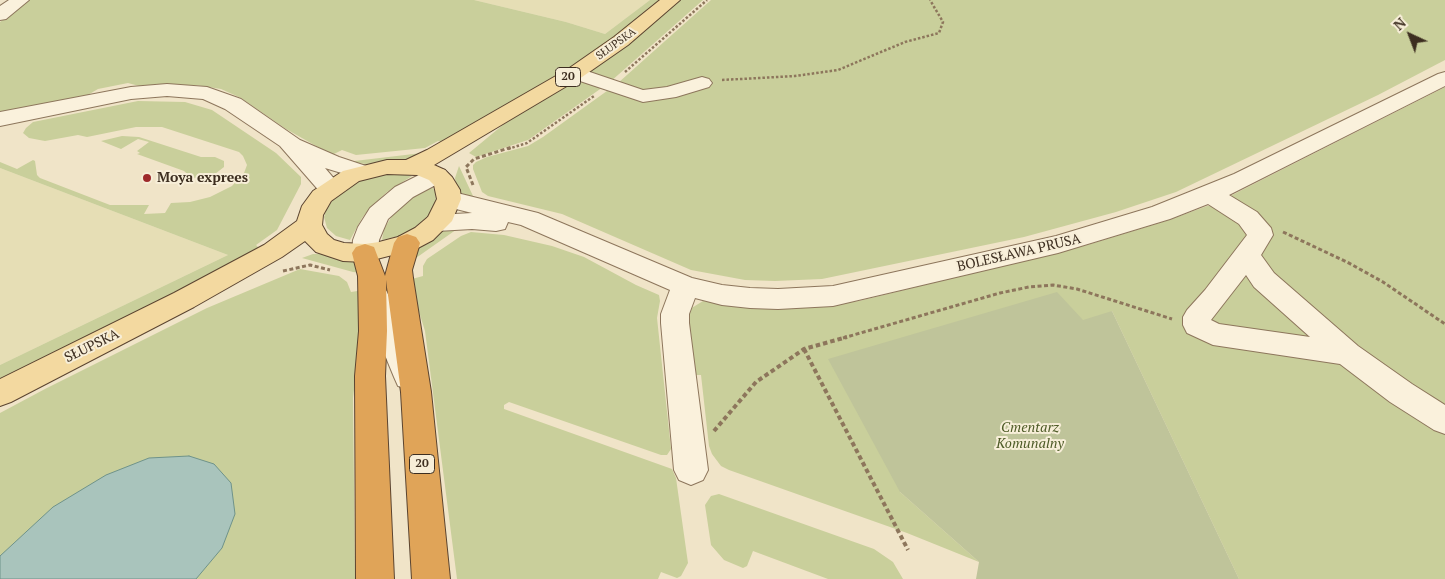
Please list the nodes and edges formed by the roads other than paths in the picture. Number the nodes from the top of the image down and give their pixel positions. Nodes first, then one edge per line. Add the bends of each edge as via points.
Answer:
1 (20, 0) edge
2 (671, 0) edge
3 (0, 15) edge
4 (575, 73) junction
5 (1445, 78) edge
6 (702, 83) road end
7 (531, 100) junction
8 (0, 119) edge
9 (288, 141) junction
10 (411, 167) junction
11 (361, 172) junction
12 (436, 175) junction
13 (330, 188) junction
14 (1210, 194) junction
15 (449, 199) junction
16 (437, 223) junction
17 (317, 236) junction
18 (573, 237) junction
19 (407, 243) junction
20 (1248, 255) junction
21 (369, 273) junction
22 (685, 286) junction
23 (1348, 354) junction
24 (416, 392) junction
25 (0, 393) edge
26 (1445, 421) edge
27 (690, 461) road end
28 (375, 579) edge
29 (431, 579) edge

1 - 3 street
2 - 4 main road, SŁUPSKA / 20 via 636,30
4 - 6 street via 644,96
4 - 7 main road, SŁUPSKA / 20
5 - 14 street, BOLESŁAWA PRUSA
7 - 10 main road, SŁUPSKA / 20
7 - 12 main road, SŁUPSKA / 20
8 - 9 street via 131,92 189,90 227,100
9 - 11 street via 331,162
9 - 13 street
10 - 11 main road, 20
10 - 12 main road, 20
11 - 13 main road, 20
12 - 15 main road via 444,182
12 - 21 street via 404,192 379,214 366,240
13 - 17 main road, 20 via 314,206 310,216
14 - 20 street via 1258,228 1260,235
14 - 22 street, BOLESŁAWA PRUSA via 1161,213 1058,244 833,296 750,298
15 - 16 main road
15 - 18 street, BOLESŁAWA PRUSA via 529,219
16 - 18 street, BOLESŁAWA PRUSA via 472,221 502,224
16 - 19 main road
17 - 21 main road
17 - 25 main road, SŁUPSKA
18 - 22 street, BOLESŁAWA PRUSA
19 - 21 main road via 386,249
19 - 24 highway, 20 via 399,278
20 - 23 street via 1264,280
20 - 23 street via 1197,317 1197,325 1213,334
21 - 24 street
21 - 28 highway via 373,331 370,376
22 - 27 street via 675,323
23 - 26 street via 1401,394
24 - 29 highway, 20

